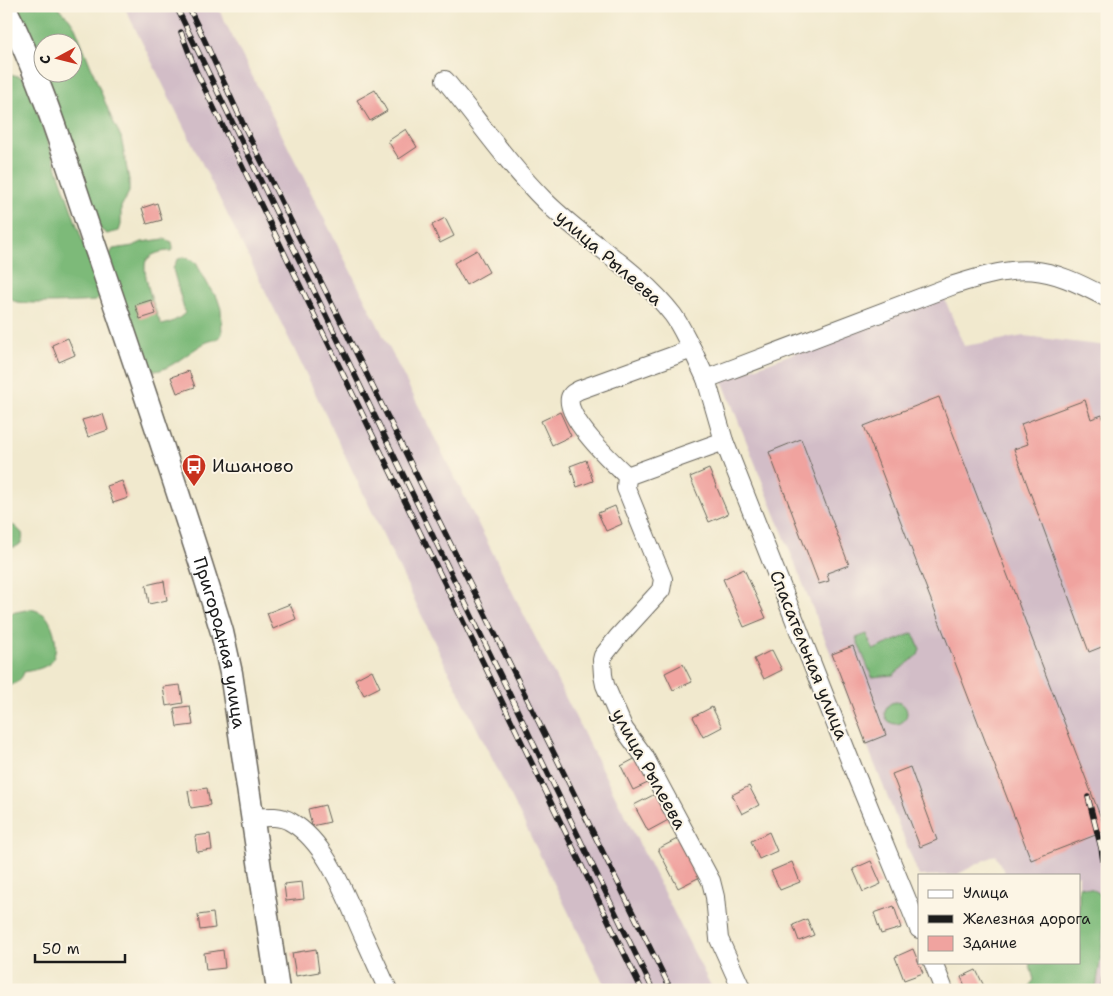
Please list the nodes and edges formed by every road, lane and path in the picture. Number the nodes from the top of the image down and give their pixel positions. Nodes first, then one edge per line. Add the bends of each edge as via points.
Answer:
1 (6, 10) edge
2 (445, 80) dead end
3 (1107, 298) edge
4 (692, 349) junction
5 (706, 379) junction
6 (724, 441) junction
7 (627, 476) junction
8 (254, 818) junction
9 (918, 927) edge
10 (934, 964) edge
11 (278, 990) edge
12 (388, 990) edge
13 (742, 990) edge
14 (944, 990) edge

1 - 8 main road, Пригородная улица via 48,108 222,632
2 - 4 street, улица Рылеева via 545,201 622,264 673,315
3 - 5 street via 1052,273 1005,271 954,285
4 - 5 street, улица Рылеева
4 - 7 street via 628,370 579,390 570,398 571,407 586,431 605,456
5 - 6 street, Спасательная улица
6 - 7 street
6 - 9 street, Спасательная улица
7 - 13 street, улица Рылеева via 626,488 663,584 657,596 603,656 605,685 624,729 644,756 711,881 719,939
8 - 11 main road, Пригородная улица
8 - 12 street via 274,817 290,822 301,829 323,855 346,896
10 - 14 street

